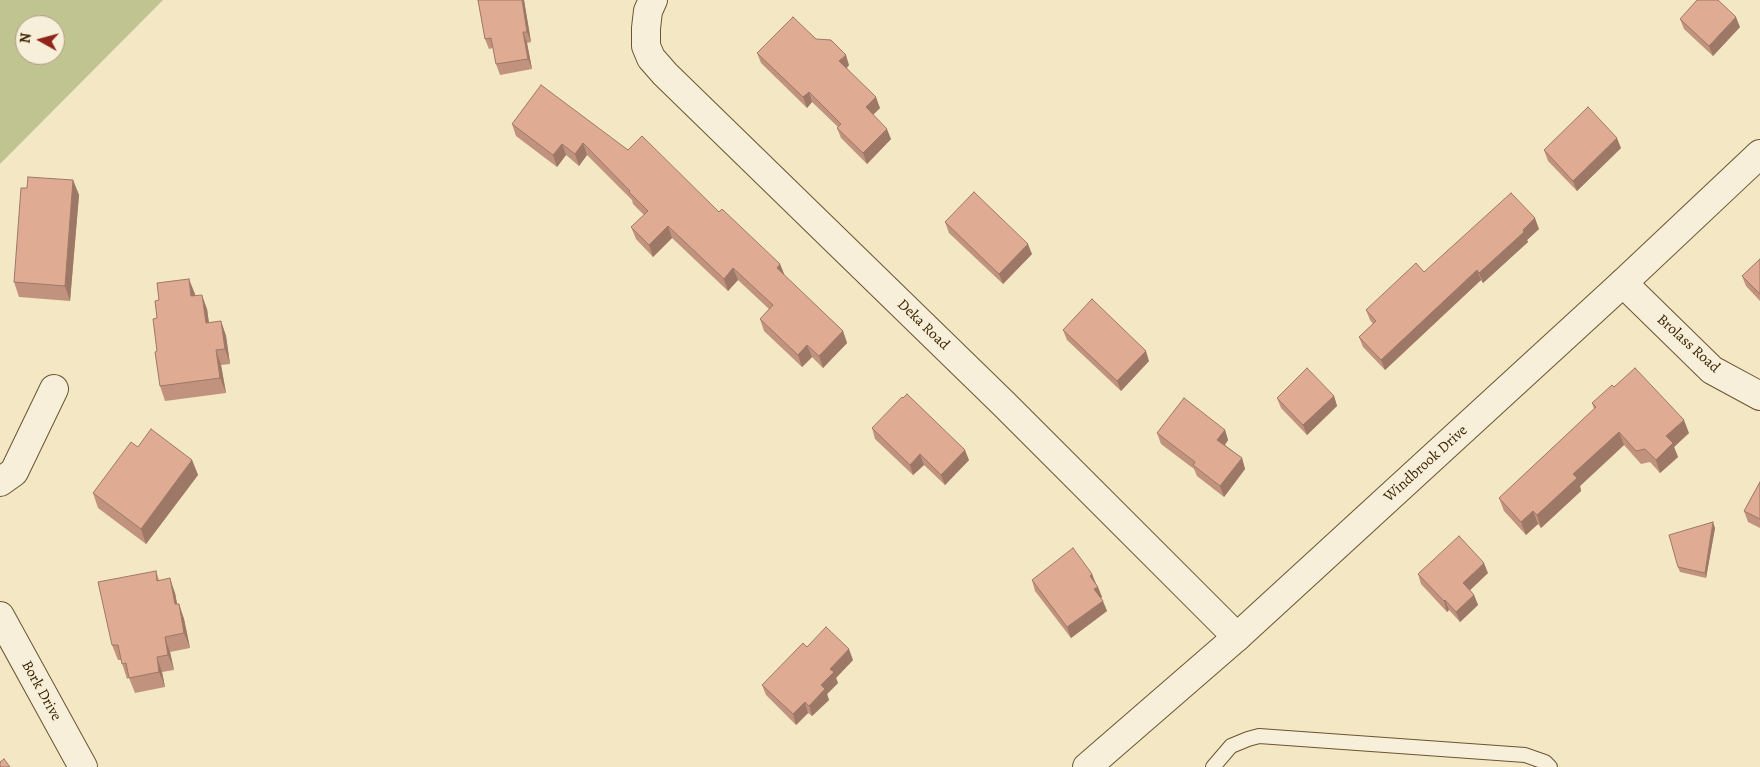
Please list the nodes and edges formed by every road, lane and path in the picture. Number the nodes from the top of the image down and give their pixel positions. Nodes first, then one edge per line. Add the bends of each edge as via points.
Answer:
1 (652, 0) edge
2 (1760, 154) edge
3 (1623, 283) junction
4 (54, 389) dead end
5 (1760, 396) edge
6 (0, 482) edge
7 (0, 616) edge
8 (1237, 637) junction
9 (1090, 766) edge
10 (83, 767) edge
11 (1212, 767) edge
12 (1550, 767) edge

1 - 8 street, Deka Road via 646,28 646,46 651,58
2 - 3 street, Windbrook Drive
3 - 5 street, Brolass Road via 1712,370
3 - 8 street, Windbrook Drive
4 - 6 street via 14,472
7 - 10 street, Bork Drive
8 - 9 street, Windbrook Drive
11 - 12 lane via 1231,746 1260,736 1525,755

